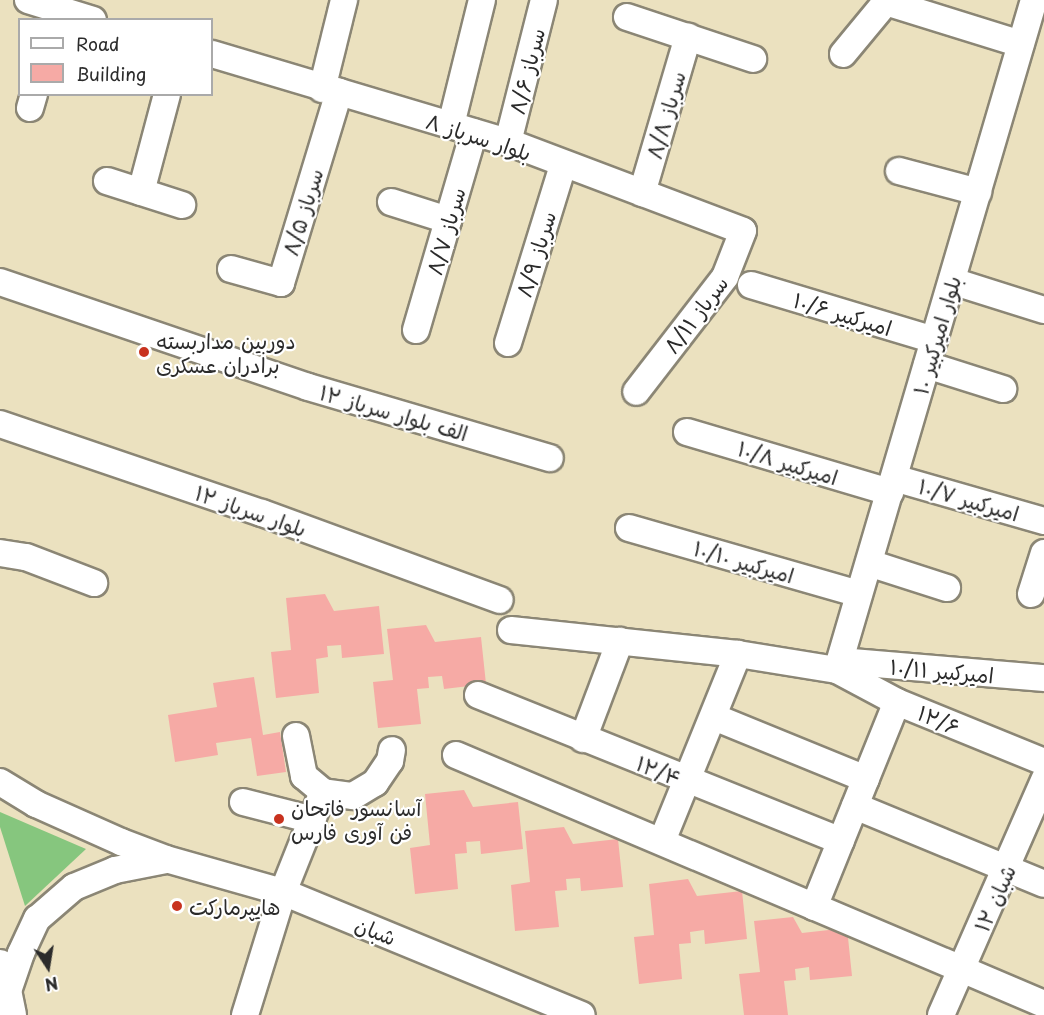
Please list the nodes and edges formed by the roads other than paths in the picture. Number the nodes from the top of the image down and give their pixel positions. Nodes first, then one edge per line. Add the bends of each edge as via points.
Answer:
1 (28, 0) edge
2 (344, 0) edge
3 (482, 0) edge
4 (544, 0) edge
5 (1034, 0) edge
6 (57, 15) edge
7 (627, 17) dead end
8 (79, 18) edge
9 (688, 37) junction
10 (1021, 44) junction
11 (213, 54) edge
12 (843, 54) dead end
13 (753, 59) dead end
14 (331, 91) junction
15 (166, 96) edge
16 (463, 129) junction
17 (508, 142) junction
18 (563, 165) junction
19 (899, 171) dead end
20 (107, 181) dead end
21 (141, 192) junction
22 (978, 192) junction
23 (642, 193) junction
24 (391, 202) dead end
25 (182, 205) dead end
26 (448, 220) junction
27 (743, 231) joint
28 (231, 269) dead end
29 (952, 281) junction
30 (0, 282) edge
31 (751, 285) dead end
32 (1044, 310) edge
33 (416, 330) dead end
34 (934, 340) junction
35 (508, 343) dead end
36 (927, 365) junction
37 (1003, 389) dead end
38 (636, 392) dead end
39 (0, 424) edge
40 (687, 432) dead end
41 (550, 458) dead end
42 (892, 485) junction
43 (1044, 521) edge
44 (629, 528) dead end
45 (0, 553) edge
46 (1044, 553) edge
47 (869, 563) junction
48 (94, 583) dead end
49 (947, 588) dead end
50 (859, 594) junction
51 (1031, 594) dead end
52 (500, 600) dead end
53 (511, 630) dead end
54 (620, 641) junction
55 (738, 654) junction
56 (839, 665) junction
57 (1044, 678) edge
58 (478, 695) dead end
59 (897, 702) junction
60 (714, 717) junction
61 (296, 736) dead end
62 (583, 739) junction
63 (392, 750) dead end
64 (456, 755) dead end
65 (1044, 762) edge
66 (866, 779) junction
67 (1044, 780) edge
68 (0, 782) edge
69 (687, 782) junction
70 (323, 792) junction
71 (243, 802) dead end
72 (855, 806) junction
73 (313, 820) junction
74 (662, 841) junction
75 (841, 841) junction
76 (166, 860) junction
77 (1007, 868) junction
78 (1044, 884) edge
79 (283, 892) junction
80 (814, 907) junction
81 (962, 968) junction
82 (6, 992) edge
83 (1044, 1004) edge
84 (544, 1007) edge
85 (244, 1015) edge
86 (582, 1015) edge
87 (941, 1015) edge

1 - 6 street
2 - 14 street
3 - 16 street, ۸/۷ سرباز
4 - 17 street, ۸/۶ سرباز
5 - 10 street, ۱۰ بلوار امیرکبیر
6 - 8 street
7 - 9 street
9 - 13 street
9 - 23 street, ۸/۸ سرباز
10 - 12 street via 886,2
10 - 22 street, ۱۰ بلوار امیرکبیر
11 - 14 street, ۸ بلوار سرباز
14 - 16 street, ۸ بلوار سرباز
14 - 28 street, ۸/۵ سرباز via 281,283
15 - 21 street
16 - 17 street, ۸ بلوار سرباز
16 - 26 street, ۸/۷ سرباز
17 - 18 street, ۸ بلوار سرباز
18 - 23 street, ۸ بلوار سرباز
18 - 35 street, ۸/۹ سرباز
19 - 22 street
20 - 21 street
21 - 25 street
22 - 29 street, ۱۰ بلوار امیرکبیر
23 - 27 street, ۸ بلوار سرباز
24 - 26 street
26 - 33 street, ۸/۷ سرباز
27 - 38 street, ۸/۱۱ سرباز via 725,278
29 - 32 street
29 - 34 street, ۱۰ بلوار امیرکبیر
30 - 41 street, ۱۲ الف بلوار سرباز via 308,387
31 - 34 street, ۱۰/۶ امیرکبیر
34 - 36 street, ۱۰ بلوار امیرکبیر
36 - 37 street
36 - 42 street, ۱۰ بلوار امیرکبیر
39 - 52 street, ۱۲ بلوار سرباز via 262,513
40 - 42 street, ۱۰/۸ امیرکبیر
42 - 43 street, ۱۰/۷ امیرکبیر
42 - 47 street, ۱۰ بلوار امیرکبیر
44 - 50 street, ۱۰/۱۰ امیرکبیر
45 - 48 street via 26,557
46 - 51 street
47 - 49 street
47 - 50 street, ۱۰ بلوار امیرکبیر
50 - 56 street, ۱۰ بلوار امیرکبیر
53 - 54 street
54 - 55 street
54 - 62 street
55 - 56 street
55 - 60 street
56 - 57 street, ۱۰/۱۱ امیرکبیر
56 - 59 street, ۱۲/۶
58 - 62 street, ۱۲/۴
59 - 65 street, ۱۲/۶
59 - 66 street
60 - 66 street
60 - 69 street
61 - 70 street via 304,776
62 - 69 street, ۱۲/۴
63 - 70 street via 390,761 375,783 352,796
64 - 74 street
66 - 72 street
67 - 77 street, ۱۲ شبان
68 - 76 street, شبان via 36,804
69 - 74 street
69 - 75 street, ۱۲/۴
70 - 73 street
71 - 73 street
72 - 75 street
72 - 77 street
73 - 79 street
74 - 80 street
75 - 80 street
76 - 79 street, شبان
76 - 82 street via 115,870 74,887 38,919
77 - 78 street
77 - 81 street, ۱۲ شبان
79 - 84 street, شبان
79 - 85 street
80 - 81 street
81 - 83 street
81 - 87 street, ۱۲ شبان
84 - 86 street, شبان

